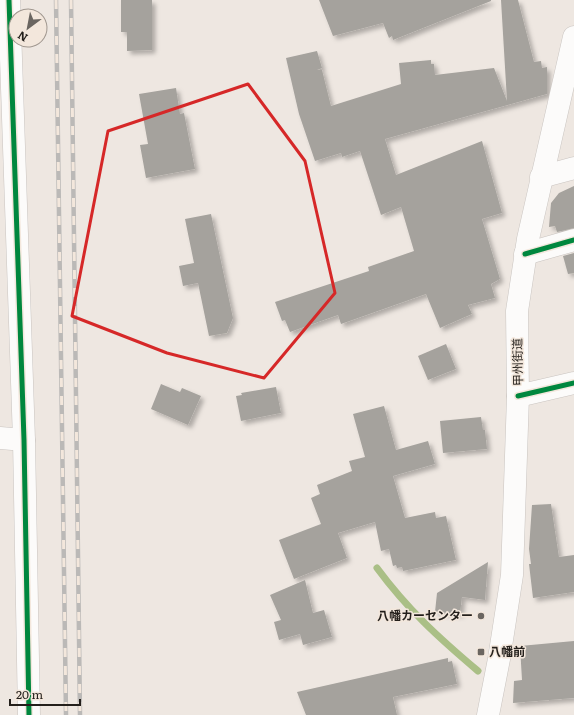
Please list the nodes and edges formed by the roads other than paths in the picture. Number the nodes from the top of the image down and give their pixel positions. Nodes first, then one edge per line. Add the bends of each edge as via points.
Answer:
1 (9, 0) edge
2 (574, 37) edge
3 (574, 168) edge
4 (541, 177) junction
5 (574, 240) edge
6 (525, 254) junction
7 (574, 383) edge
8 (518, 396) junction
9 (0, 438) edge
10 (24, 440) junction
11 (29, 715) edge
12 (488, 715) edge

1 - 10 main road
2 - 4 main road, 甲州街道
3 - 4 main road
4 - 6 main road, 甲州街道
5 - 6 main road
6 - 8 main road, 甲州街道 via 517,311
7 - 8 main road
8 - 12 main road, 甲州街道 via 512,574
9 - 10 main road
10 - 11 main road

